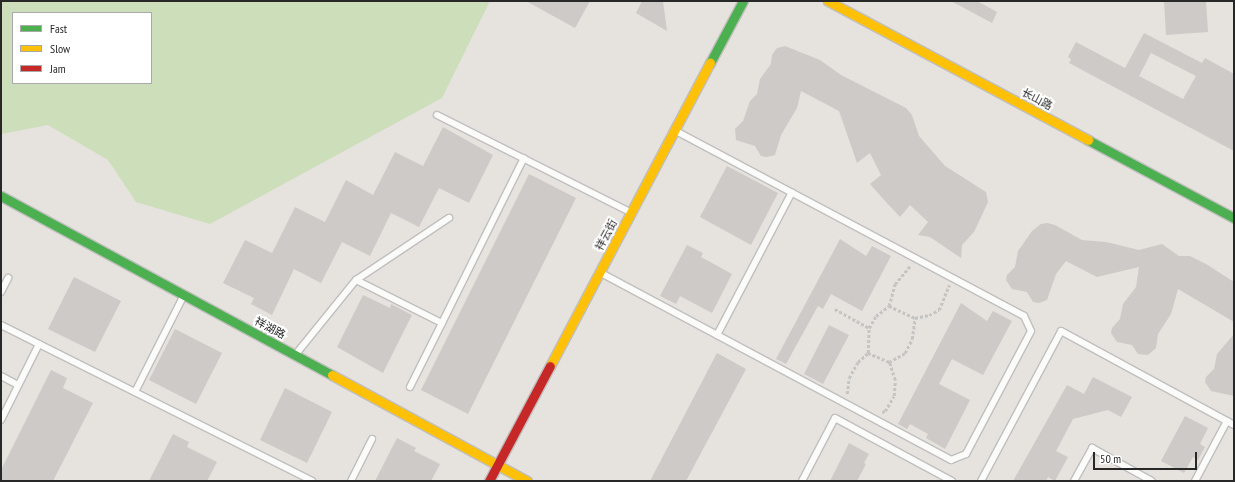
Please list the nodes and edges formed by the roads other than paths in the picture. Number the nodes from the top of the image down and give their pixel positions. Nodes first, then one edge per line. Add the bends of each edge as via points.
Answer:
1 (743, 1) edge
2 (828, 1) edge
3 (437, 114) dead end
4 (675, 130) junction
5 (524, 158) junction
6 (792, 192) junction
7 (1, 196) edge
8 (631, 212) junction
9 (449, 218) dead end
10 (1234, 218) edge
11 (599, 273) junction
12 (8, 278) dead end
13 (356, 280) junction
14 (1, 292) edge
15 (184, 295) junction
16 (442, 323) junction
17 (1, 324) edge
18 (716, 335) junction
19 (39, 344) junction
20 (295, 356) junction
21 (1, 376) edge
22 (18, 385) junction
23 (410, 387) dead end
24 (135, 392) junction
25 (1, 420) edge
26 (1227, 421) junction
27 (1234, 425) edge
28 (372, 439) dead end
29 (498, 465) junction
30 (312, 481) edge
31 (351, 481) edge
32 (489, 481) edge
33 (527, 481) edge
34 (802, 481) edge
35 (952, 481) edge
36 (980, 481) edge
37 (1074, 481) edge
38 (1152, 481) edge
39 (1195, 481) edge

1 - 4 street, 祥云街
2 - 10 street, 长山路
3 - 5 lane
4 - 6 lane
4 - 8 street, 祥云街
5 - 8 lane
5 - 16 lane
6 - 18 lane
6 - 18 lane via 1024,316 1031,331 966,454 951,460
7 - 15 street, 祥湖路
8 - 11 street, 祥云街
9 - 13 lane
11 - 18 lane
11 - 29 street, 祥云街
12 - 14 lane
13 - 16 lane
13 - 20 lane
15 - 20 street, 祥湖路
15 - 24 lane
16 - 23 lane
17 - 19 lane
19 - 22 lane
19 - 24 lane
20 - 29 street, 祥湖路
21 - 22 lane
22 - 25 lane
24 - 30 lane
26 - 27 lane
26 - 36 lane via 1061,331
26 - 39 lane
28 - 31 lane
29 - 32 street, 祥云街
29 - 33 street, 祥湖路
34 - 35 lane via 836,418
37 - 38 lane via 1092,448

